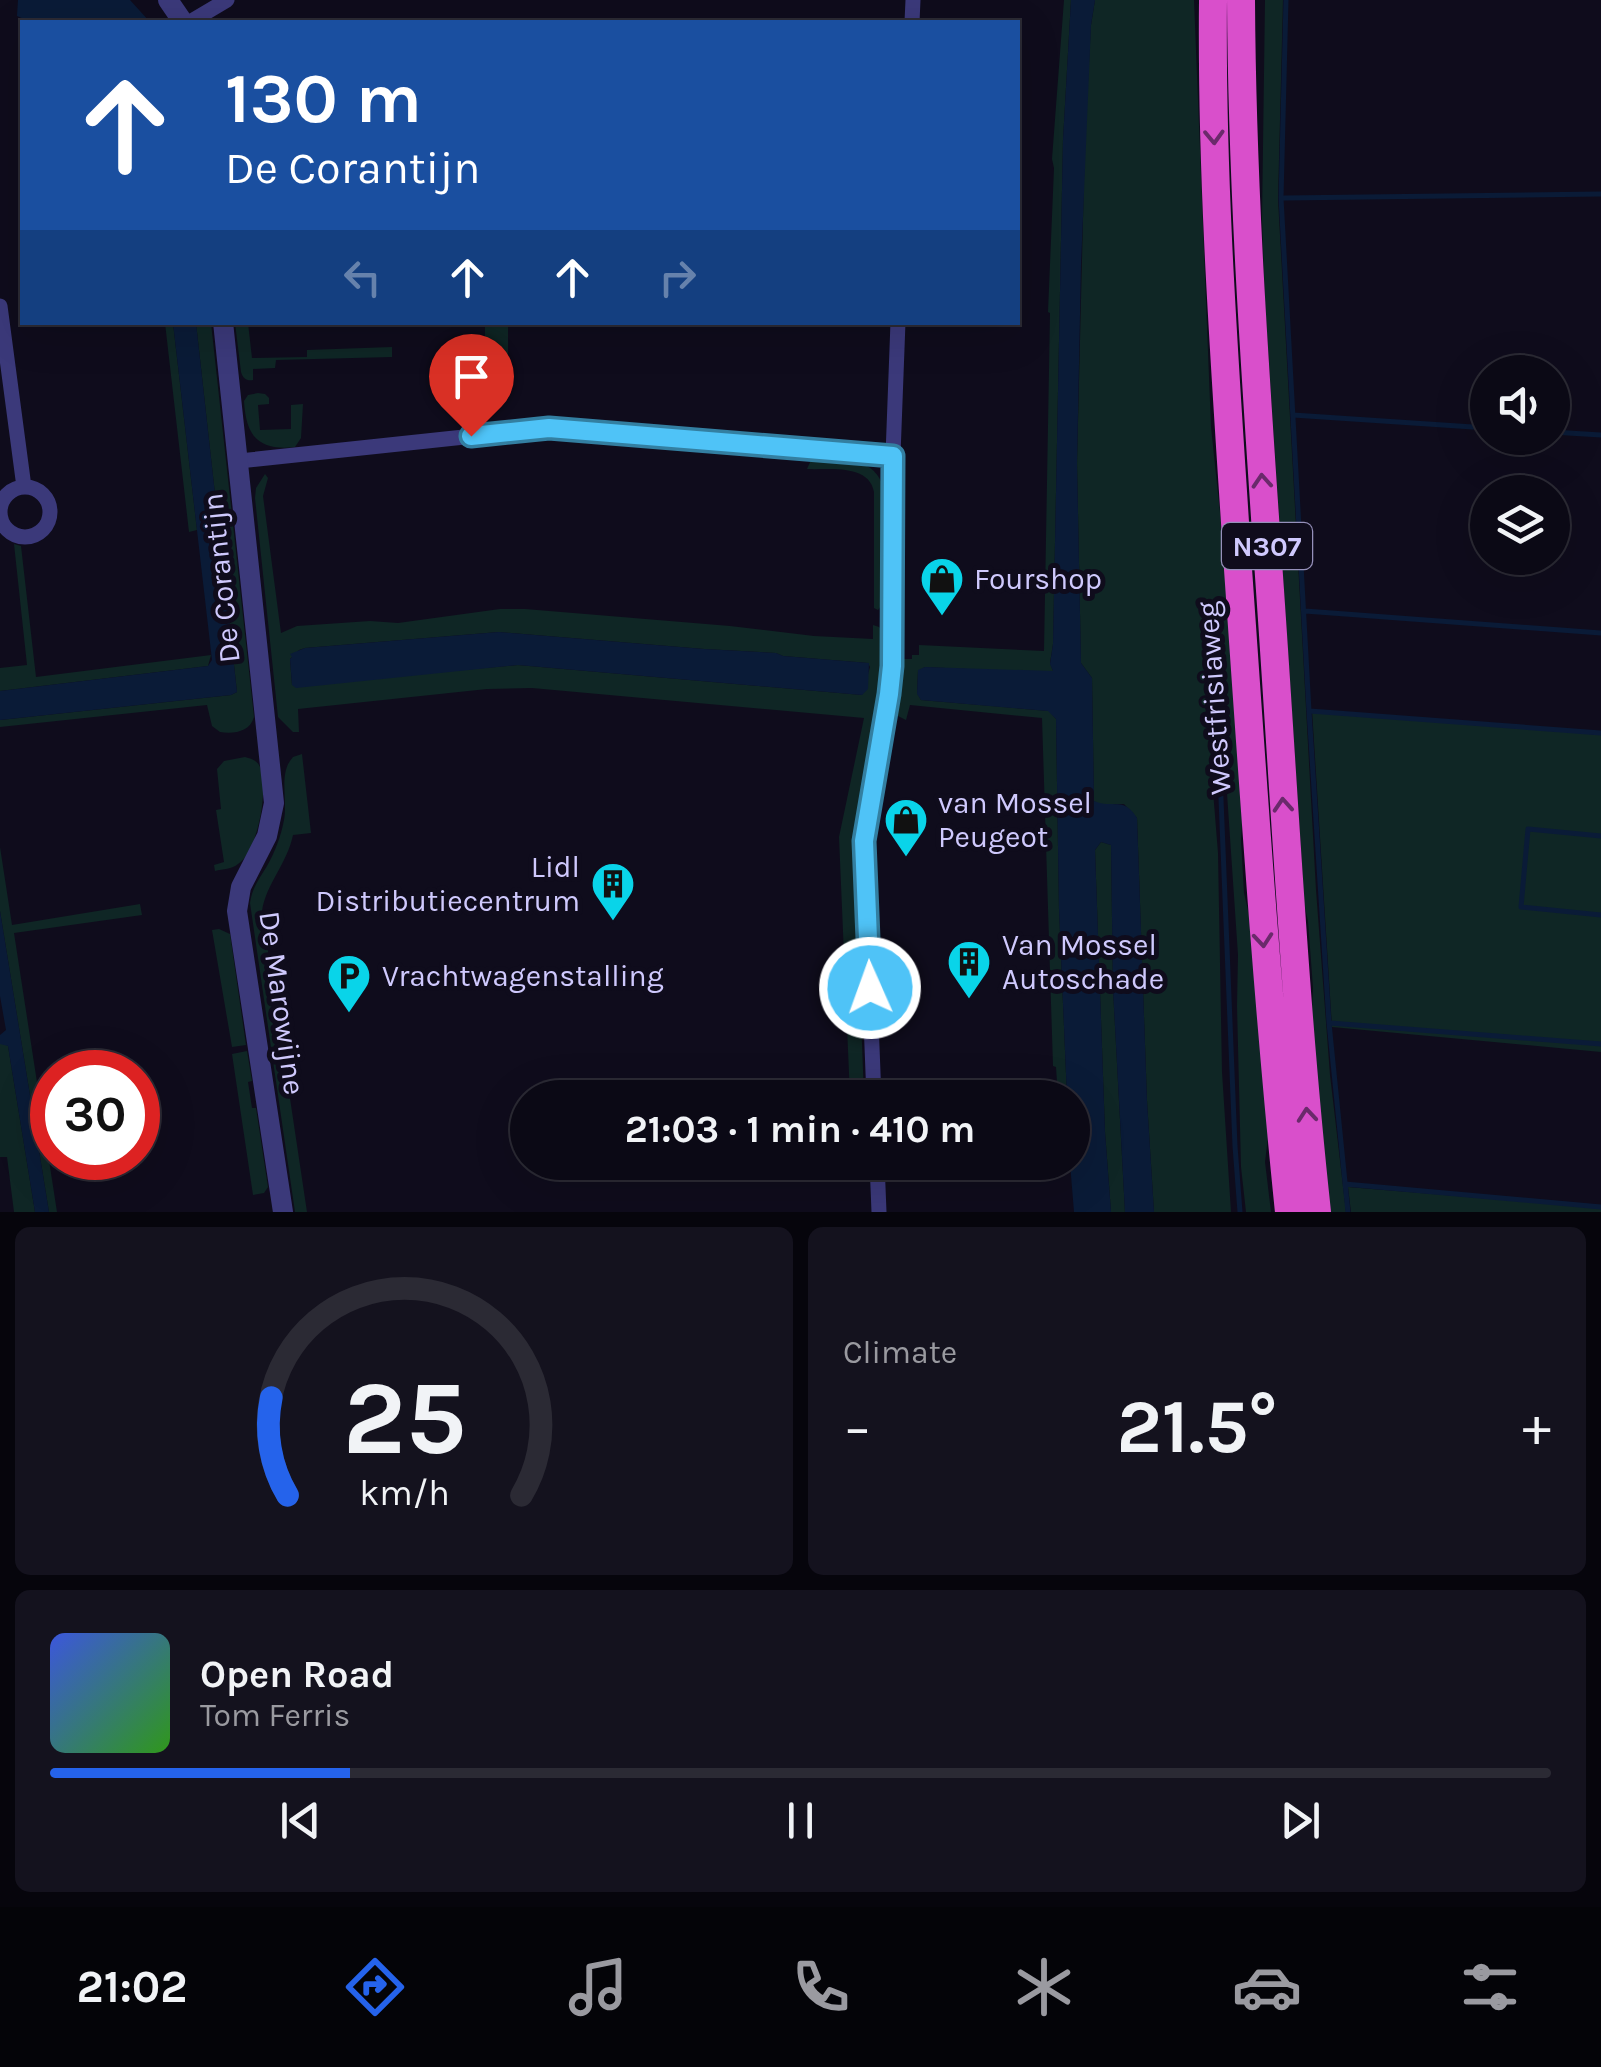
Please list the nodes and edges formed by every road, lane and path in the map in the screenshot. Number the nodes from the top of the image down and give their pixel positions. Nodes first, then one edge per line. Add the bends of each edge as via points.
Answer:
1 (168, 0) edge
2 (226, 0) edge
3 (1202, 0) edge
4 (1213, 0) edge
5 (1241, 0) edge
6 (185, 20) edge
7 (191, 20) edge
8 (1213, 40) junction
9 (0, 306) edge
10 (222, 325) edge
11 (898, 325) edge
12 (893, 456) junction
13 (238, 461) junction
14 (24, 487) dead end
15 (262, 689) joint
16 (873, 1080) edge
17 (878, 1180) edge
18 (282, 1212) edge
19 (880, 1212) edge
20 (1288, 1212) edge
21 (1317, 1212) edge

1 - 6 street
2 - 7 street
3 - 8 highway, N307
4 - 8 highway, Westfrisiaweg / N307
21 -> 5 highway, Westfrisiaweg / N307 via 1289,903 1251,310
8 -> 20 highway, Westfrisiaweg / N307 via 1229,424 1260,906
9 - 14 street
10 - 13 street, De Corantijn
11 - 12 street
12 - 13 street, De Corantijn via 549,428
12 - 16 street via 892,666 864,841
13 - 15 street, De Corantijn
15 - 18 street, De Marowijne via 274,803 237,911
17 - 19 street

